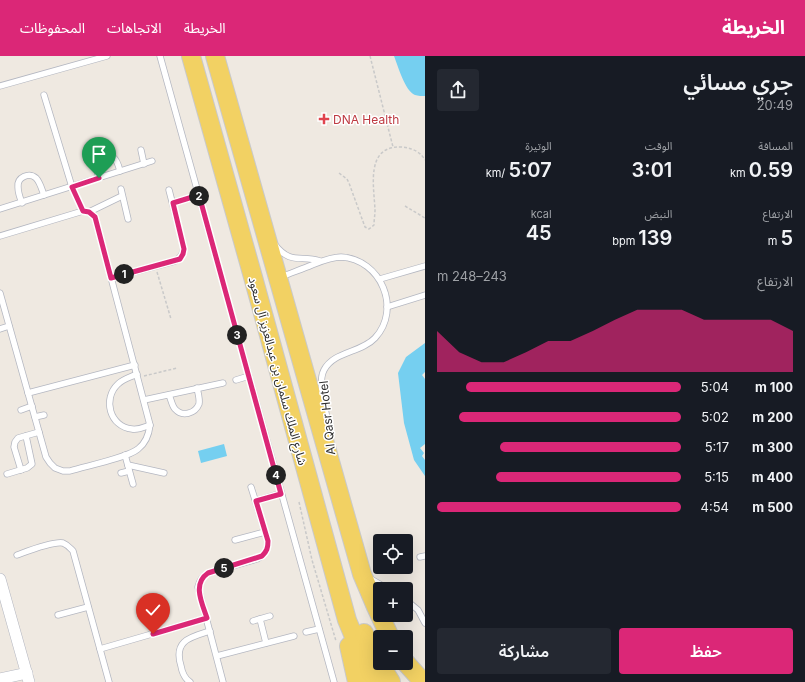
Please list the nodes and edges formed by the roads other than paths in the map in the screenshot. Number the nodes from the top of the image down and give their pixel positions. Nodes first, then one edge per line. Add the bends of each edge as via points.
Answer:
1 (107, 56) edge
2 (160, 56) edge
3 (191, 56) edge
4 (215, 56) edge
5 (0, 86) edge
6 (44, 95) dead end
7 (141, 150) dead end
8 (152, 162) dead end
9 (144, 164) junction
10 (120, 171) junction
11 (99, 178) junction
12 (72, 187) junction
13 (121, 189) dead end
14 (169, 190) dead end
15 (44, 195) junction
16 (199, 195) junction
17 (122, 196) junction
18 (22, 202) junction
19 (173, 203) junction
20 (0, 209) edge
21 (86, 211) junction
22 (128, 219) dead end
23 (264, 229) junction
24 (0, 236) edge
25 (320, 262) junction
26 (425, 266) edge
27 (111, 278) junction
28 (278, 278) junction
29 (380, 279) junction
30 (0, 293) edge
31 (425, 295) edge
32 (388, 306) junction
33 (2, 309) edge
34 (265, 322) junction
35 (9, 326) junction
36 (0, 329) edge
37 (135, 365) junction
38 (138, 376) junction
39 (249, 376) junction
40 (236, 380) dead end
41 (223, 383) dead end
42 (197, 388) junction
43 (28, 393) junction
44 (169, 395) junction
45 (144, 400) junction
46 (32, 406) junction
47 (21, 410) dead end
48 (44, 415) dead end
49 (35, 417) junction
50 (150, 425) junction
51 (328, 428) dead end
52 (39, 432) junction
53 (329, 434) dead end
54 (26, 436) junction
55 (125, 455) junction
56 (128, 464) junction
57 (332, 466) junction
58 (21, 470) junction
59 (130, 471) junction
60 (121, 473) dead end
61 (164, 473) dead end
62 (7, 474) dead end
63 (133, 484) dead end
64 (251, 487) dead end
65 (281, 494) junction
66 (256, 501) junction
67 (265, 532) junction
68 (235, 540) dead end
69 (324, 540) junction
70 (17, 554) dead end
71 (362, 574) junction
72 (0, 579) edge
73 (376, 582) edge
74 (413, 606) edge
75 (88, 607) junction
76 (58, 615) dead end
77 (270, 616) dead end
78 (207, 618) junction
79 (260, 619) junction
80 (253, 621) dead end
81 (425, 623) edge
82 (318, 629) junction
83 (387, 630) edge
84 (210, 631) junction
85 (306, 632) dead end
86 (294, 636) dead end
87 (266, 643) junction
88 (100, 649) junction
89 (217, 656) junction
90 (409, 670) edge
91 (412, 670) edge
92 (27, 673) edge
93 (0, 675) edge
94 (0, 679) edge
95 (109, 682) edge
96 (190, 682) edge
97 (221, 682) edge
98 (334, 682) edge
99 (357, 682) edge
100 (375, 682) edge
101 (391, 682) edge
102 (416, 682) edge
103 (423, 682) edge

1 - 5 lane
2 - 16 lane
3 - 34 main road, شارع الملك سلمان بن عبدالعزيز آل سعود
4 - 23 main road, شارع الملك سلمان بن عبدالعزيز آل سعود
6 - 12 lane
7 - 9 lane
8 - 9 lane
9 - 10 lane
10 - 11 lane
10 - 11 lane via 113,157 103,155 95,166
11 - 12 lane
12 - 15 lane
12 - 21 lane
13 - 17 lane
14 - 19 lane
15 - 18 lane
15 - 18 lane via 35,177 26,175 18,182
16 - 19 lane
16 - 39 lane
17 - 21 lane
17 - 22 lane
18 - 20 lane
19 - 27 lane via 184,249 180,259
21 - 24 lane
21 - 27 lane via 95,217
23 - 25 lane, Al Qasr Hotel via 286,255 299,260
23 - 28 main road, شارع الملك سلمان بن عبدالعزيز آل سعود
25 - 28 lane, Al Qasr Hotel
25 - 29 lane, Al Qasr Hotel via 330,258 352,259 363,263
26 - 29 lane
27 - 37 lane
28 - 34 main road via 269,294
28 - 57 main road, شارع الملك سلمان بن عبدالعزيز آل سعود
29 - 32 lane, Al Qasr Hotel via 386,292
30 - 33 lane
31 - 32 lane
32 - 51 lane, Al Qasr Hotel via 382,329 375,338 366,346 336,358 323,371 321,380
33 - 35 lane
34 - 69 main road, شارع الملك سلمان بن عبدالعزيز آل سعود
35 - 36 lane
35 - 43 lane
37 - 38 lane
37 - 43 lane
38 - 45 lane
38 - 50 lane via 123,380 114,389 109,402 110,408 115,420 126,428 139,429
39 - 40 lane
39 - 65 lane
41 - 42 lane
42 - 44 lane
42 - 44 lane via 198,405 189,414 177,411
43 - 46 lane
44 - 45 lane
45 - 50 lane
46 - 47 lane
46 - 49 lane
48 - 49 lane
49 - 52 lane
50 - 55 lane via 143,444
52 - 54 lane
52 - 55 lane via 46,457 56,468 63,471
53 - 57 lane, Al Qasr Hotel
54 - 58 lane via 32,464
54 - 58 lane via 16,440 14,444
55 - 56 lane
56 - 59 lane
56 - 61 lane
57 - 71 main road, شارع الملك سلمان بن عبدالعزيز آل سعود
58 - 62 lane
59 - 60 lane
59 - 63 lane
64 - 66 lane
65 - 66 lane
65 - 82 lane
66 - 67 lane
67 - 68 lane
67 - 78 lane via 268,547 262,556 208,573 199,581 199,592
69 - 99 main road
69 - 100 main road, شارع الملك سلمان بن عبدالعزيز آل سعود via 347,620
69 - 101 main road via 375,656
70 - 75 lane via 57,542 66,545 73,551
71 - 73 lane
71 - 83 main road, شارع الملك سلمان بن عبدالعزيز آل سعود
72 - 92 street
74 - 81 lane
75 - 76 lane
75 - 88 lane
77 - 79 lane
78 - 84 lane
78 - 88 lane
79 - 80 lane
79 - 87 lane
82 - 85 lane
82 - 98 lane
84 - 89 lane
84 - 96 lane via 187,639 179,651 179,661 185,677
86 - 87 lane
87 - 89 lane
88 - 95 lane
89 - 97 lane
90 - 102 main road
91 - 103 main road
92 - 93 street
92 - 94 street

